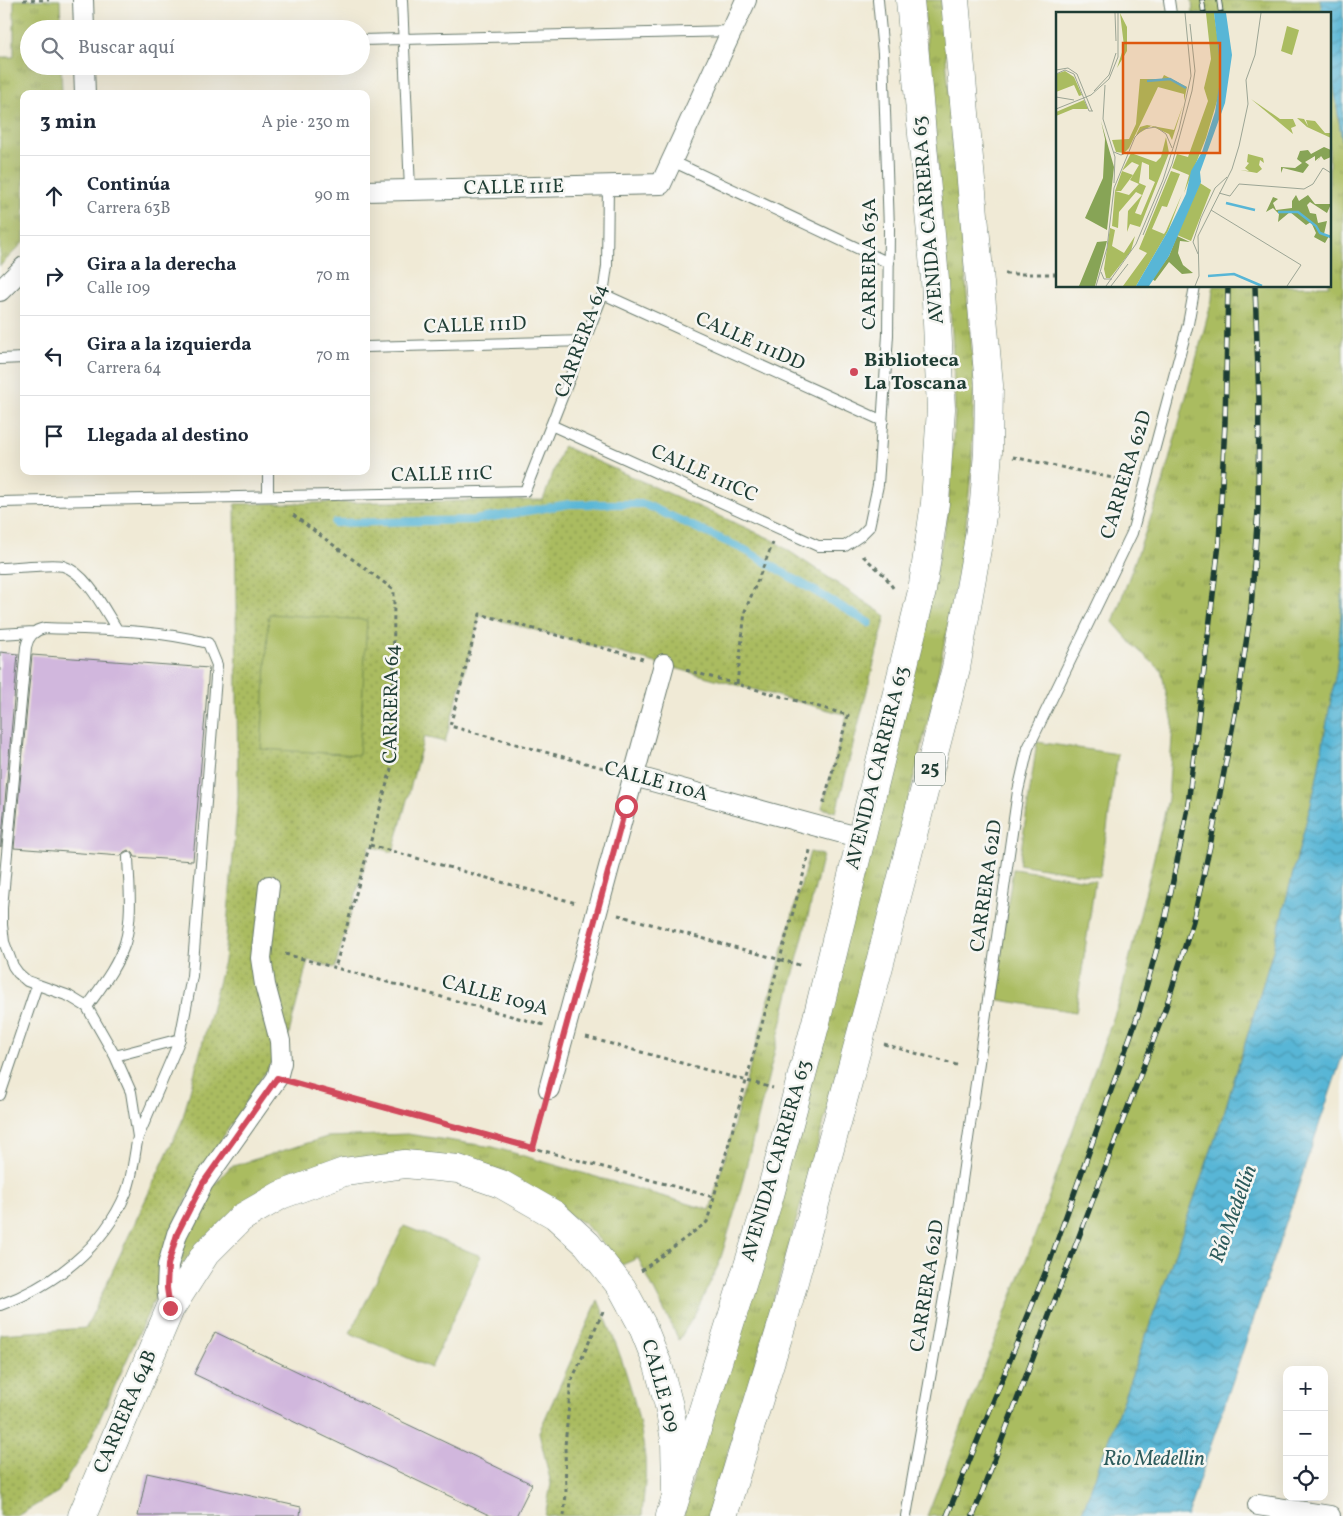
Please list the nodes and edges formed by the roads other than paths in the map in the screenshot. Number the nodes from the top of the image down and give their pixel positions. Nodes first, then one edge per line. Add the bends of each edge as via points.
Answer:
1 (83, 0) edge
2 (402, 0) edge
3 (746, 0) edge
4 (878, 0) edge
5 (910, 0) edge
6 (955, 0) edge
7 (84, 20) edge
8 (732, 31) junction
9 (403, 38) junction
10 (370, 40) edge
11 (84, 75) edge
12 (85, 90) edge
13 (672, 161) junction
14 (608, 185) junction
15 (410, 190) junction
16 (370, 192) edge
17 (889, 263) junction
18 (20, 271) edge
19 (1195, 288) edge
20 (0, 292) edge
21 (603, 294) junction
22 (585, 340) junction
23 (370, 347) edge
24 (20, 358) edge
25 (0, 359) edge
26 (883, 421) junction
27 (551, 425) junction
28 (268, 475) edge
29 (525, 491) joint
30 (268, 496) junction
31 (0, 502) edge
32 (845, 546) joint
33 (0, 568) edge
34 (118, 631) junction
35 (34, 632) junction
36 (0, 634) edge
37 (664, 664) dead end
38 (634, 776) junction
39 (861, 838) junction
40 (128, 857) dead end
41 (270, 886) dead end
42 (37, 985) junction
43 (87, 1007) junction
44 (180, 1039) junction
45 (116, 1056) junction
46 (549, 1089) road end
47 (0, 1096) edge
48 (138, 1137) junction
49 (0, 1305) edge
50 (170, 1308) junction
51 (1258, 1505) dead end
52 (85, 1508) edge
53 (673, 1508) edge
54 (63, 1516) edge
55 (723, 1516) edge
56 (906, 1516) edge
57 (1330, 1516) edge

1 - 7 street
2 - 9 lane
3 - 8 street
4 - 17 lane, CARRERA 63A via 883,53
5 - 39 main road, AVENIDA CARRERA 63 via 936,298 941,409 939,457 936,503 922,591
6 - 55 main road, 25 via 989,385 988,452 978,543 956,668 860,1037 786,1311
8 - 9 lane
8 - 13 street
9 - 10 lane
9 - 15 lane
11 - 12 street
13 - 14 street, CALLE 111E via 661,184
13 - 17 lane
14 - 15 street, CALLE 111E
14 - 21 lane, CARRERA 64 via 607,266
15 - 16 street, CALLE 111E
17 - 26 lane, CARRERA 63A
18 - 20 street
19 - 56 lane, CARRERA 62D via 1132,533 1028,748 1018,791 951,1257
21 - 22 lane, CARRERA 64
21 - 26 lane, CALLE 111DD
22 - 23 lane, CALLE 111D
22 - 27 lane, CARRERA 64
24 - 25 lane
26 - 32 lane, CARRERA 63A via 878,485 869,527
27 - 29 lane, CARRERA 64
27 - 32 lane, CALLE 111CC via 818,546
28 - 30 lane
29 - 30 lane, CALLE 111C
30 - 31 lane, CALLE 111C
33 - 34 lane via 62,566 75,572 85,581
34 - 35 lane via 45,628
34 - 44 lane via 208,643 217,665 192,976
35 - 36 lane
35 - 42 lane via 26,647 2,925 13,966 26,980
37 - 38 street
38 - 39 street, CALLE 110A
38 - 46 street
39 - 53 main road, AVENIDA CARRERA 63 via 770,1195
40 - 43 lane via 129,916 125,943 111,972
41 - 50 street via 261,958 280,1041 281,1063 277,1078 203,1183 177,1234 168,1265
42 - 43 lane via 69,996
42 - 47 lane
43 - 45 lane
44 - 45 lane
44 - 48 lane
45 - 48 lane via 131,1092
48 - 49 lane via 126,1192 99,1237 60,1274 27,1294
50 - 52 main road, CARRERA 64B
50 - 53 main road, CALLE 109 via 206,1253 241,1218 281,1195 344,1172 406,1164 458,1169 501,1184 555,1215 587,1244 622,1288 642,1325 658,1365 675,1440
51 - 57 street
52 - 54 main road

